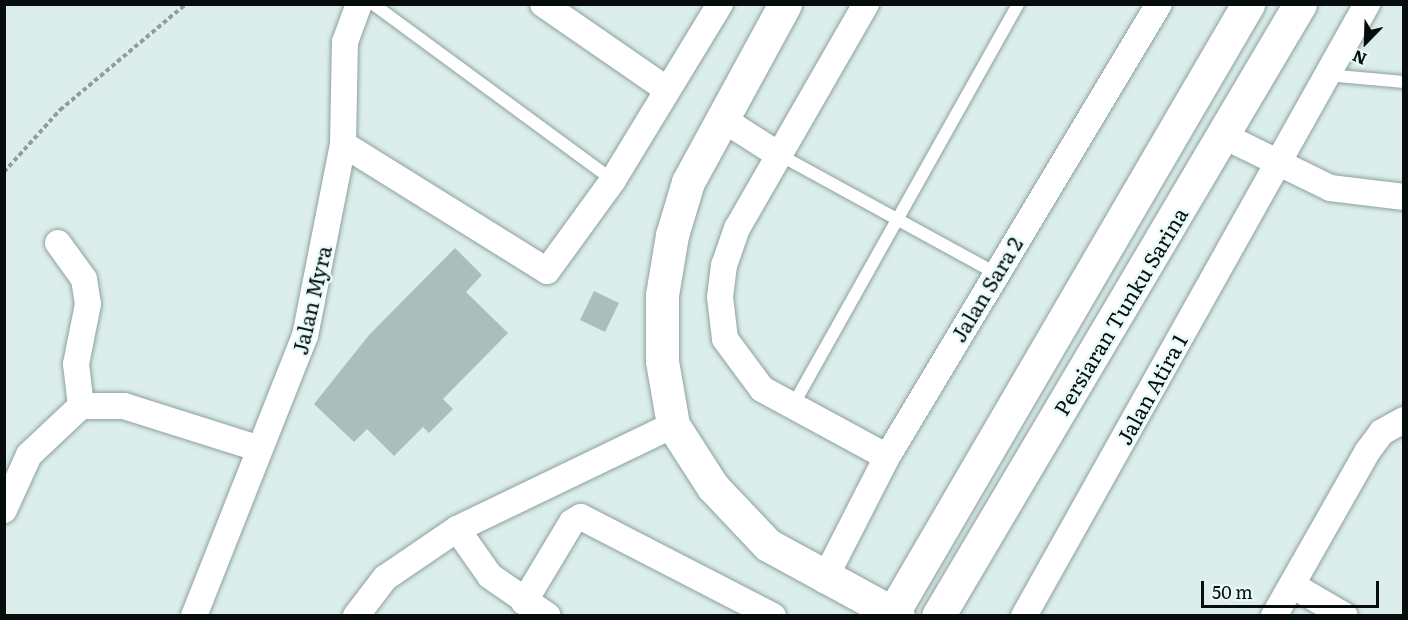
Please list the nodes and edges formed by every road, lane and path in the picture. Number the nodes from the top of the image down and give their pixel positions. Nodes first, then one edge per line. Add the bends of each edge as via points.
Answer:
1 (186, 4) edge
2 (359, 4) edge
3 (373, 4) edge
4 (543, 4) edge
5 (720, 4) edge
6 (785, 4) edge
7 (866, 4) edge
8 (1018, 4) edge
9 (1159, 4) edge
10 (1248, 4) edge
11 (1300, 4) edge
12 (1367, 4) edge
13 (1327, 75) junction
14 (1404, 82) edge
15 (666, 89) junction
16 (721, 118) junction
17 (1224, 136) junction
18 (343, 144) junction
19 (776, 153) junction
20 (1278, 163) junction
21 (4, 172) edge
22 (613, 180) junction
23 (1404, 197) edge
24 (894, 217) junction
25 (58, 243) dead end
26 (995, 273) junction
27 (81, 406) junction
28 (792, 407) junction
29 (1404, 420) edge
30 (673, 425) junction
31 (257, 448) junction
32 (887, 457) junction
33 (4, 510) edge
34 (457, 529) junction
35 (824, 580) junction
36 (1292, 585) junction
37 (524, 602) junction
38 (894, 614) edge
39 (194, 615) edge
40 (356, 615) edge
41 (548, 615) edge
42 (773, 615) edge
43 (938, 615) edge
44 (1024, 615) edge
45 (1274, 615) edge
46 (1345, 615) edge

1 - 21 path via 60,110
2 - 18 street, Jalan Myra via 345,42
3 - 22 lane
4 - 15 street
5 - 15 street
6 - 16 street
7 - 19 street
8 - 24 lane
9 - 26 street, Jalan Sara 2
10 - 38 street, Persiaran Tunku Sarina
11 - 17 street, Persiaran Tunku Sarina
12 - 13 street, Jalan Atira 1
13 - 14 lane
13 - 20 street, Jalan Atira 1
15 - 22 street
16 - 19 street
16 - 30 street via 688,182 665,275 662,361
17 - 20 street
17 - 43 street, Persiaran Tunku Sarina
18 - 22 street via 547,271
18 - 31 street, Jalan Myra via 305,336
19 - 24 lane
19 - 28 street via 737,228 723,265 720,297 726,339 742,369
20 - 23 street via 1330,188
20 - 44 street, Jalan Atira 1
24 - 26 lane
24 - 28 lane
25 - 27 street via 84,279 88,304 75,364
26 - 32 street, Jalan Sara 2
27 - 31 street via 124,406
27 - 33 street via 29,455
28 - 32 street
29 - 36 street via 1382,432 1367,452
30 - 34 street
30 - 35 street via 713,487 768,545
31 - 39 street, Jalan Myra
32 - 35 street, Jalan Sara 2
34 - 37 street via 490,576
34 - 40 street via 385,578
35 - 38 street
36 - 45 street
36 - 46 street
37 - 41 street
37 - 42 street via 572,522 581,518

